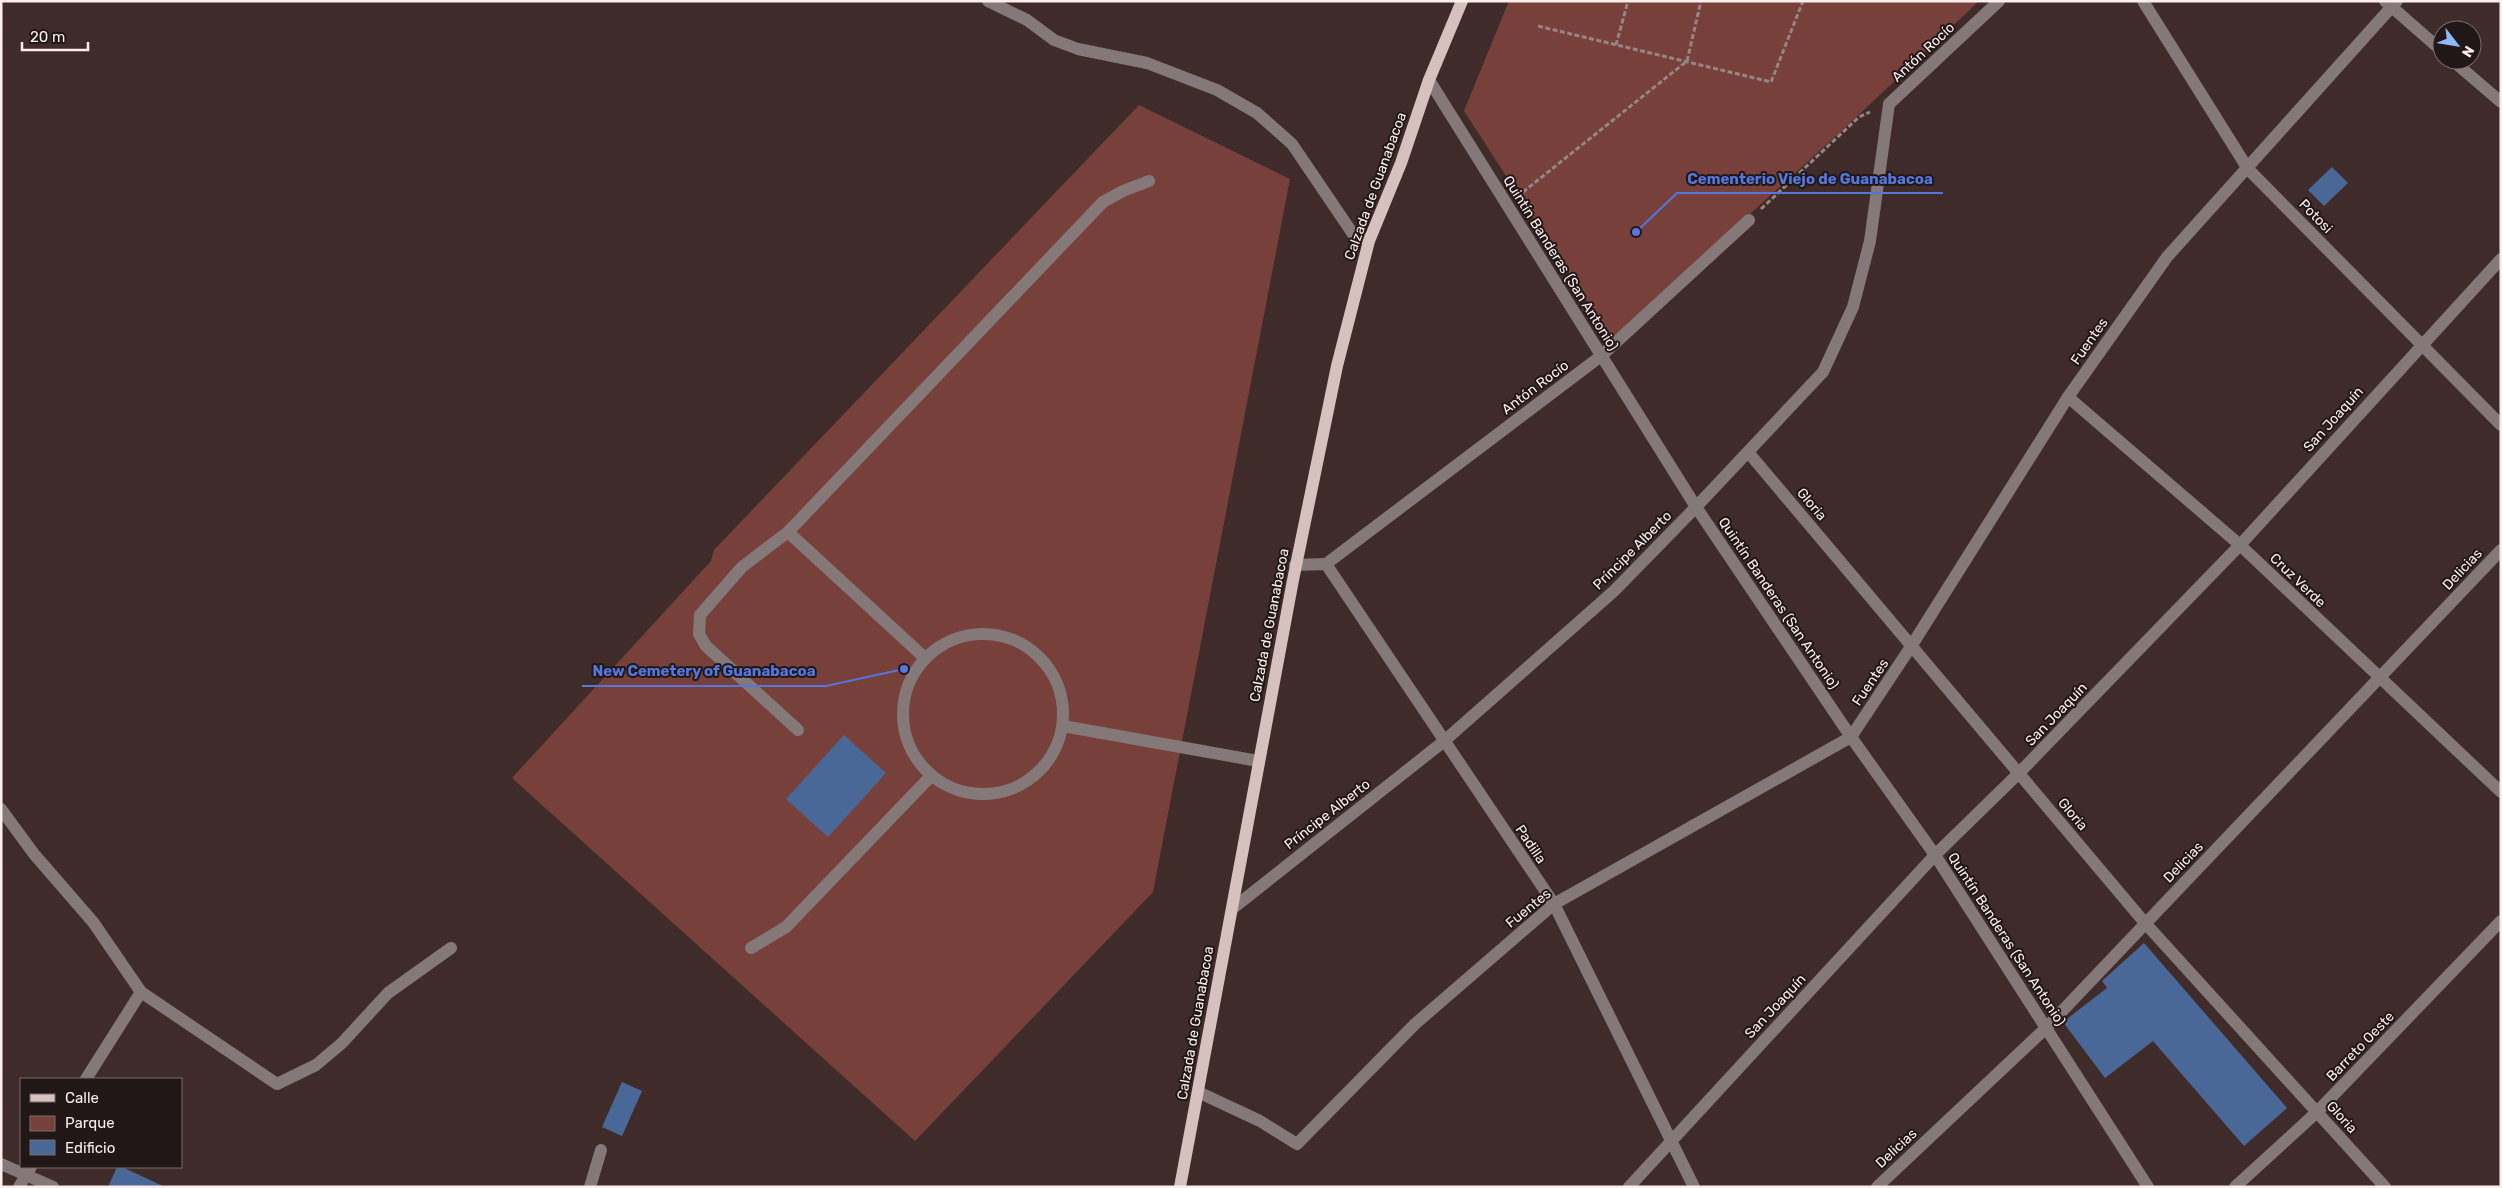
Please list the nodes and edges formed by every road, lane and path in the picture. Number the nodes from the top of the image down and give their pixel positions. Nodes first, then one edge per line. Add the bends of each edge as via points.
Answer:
1 (988, 1) edge
2 (1462, 1) edge
3 (1628, 1) edge
4 (1701, 1) edge
5 (1803, 1) edge
6 (1999, 1) edge
7 (2143, 1) edge
8 (2391, 3) edge
9 (1538, 26) dead end
10 (2432, 42) edge
11 (1616, 45) junction
12 (1686, 62) junction
13 (2464, 70) edge
14 (1429, 80) junction
15 (2501, 102) edge
16 (1889, 104) junction
17 (2248, 168) junction
18 (1149, 181) dead end
19 (1523, 192) dead end
20 (1749, 220) joint
21 (1369, 241) junction
22 (2501, 259) edge
23 (2421, 345) junction
24 (1601, 356) junction
25 (2068, 397) junction
26 (2501, 425) edge
27 (1748, 452) junction
28 (1696, 508) junction
29 (788, 532) junction
30 (2240, 545) junction
31 (2501, 550) edge
32 (1326, 564) junction
33 (1296, 565) junction
34 (1912, 645) junction
35 (925, 658) junction
36 (2380, 678) junction
37 (1063, 726) junction
38 (798, 730) dead end
39 (1852, 737) junction
40 (1443, 742) junction
41 (1258, 761) junction
42 (2020, 773) junction
43 (931, 776) junction
44 (2501, 792) edge
45 (1, 809) edge
46 (1935, 854) junction
47 (1554, 904) junction
48 (1232, 908) junction
49 (2501, 920) edge
50 (2145, 924) junction
51 (451, 948) dead end
52 (751, 948) dead end
53 (141, 992) junction
54 (2046, 1028) junction
55 (87, 1078) edge
56 (1198, 1092) junction
57 (2317, 1112) junction
58 (1673, 1140) junction
59 (602, 1150) dead end
60 (1, 1164) edge
61 (29, 1170) edge
62 (19, 1187) edge
63 (53, 1187) edge
64 (590, 1187) edge
65 (1180, 1187) edge
66 (1630, 1187) edge
67 (1694, 1187) edge
68 (1877, 1187) edge
69 (2148, 1187) edge
70 (2235, 1187) edge
71 (2385, 1187) edge

1 - 21 street via 1027,20 1054,40 1078,49 1147,63 1217,90 1256,113 1292,144 1353,234
2 - 14 main road, Calzada de Guanabacoa
3 - 11 path
4 - 12 path
5 - 12 path via 1771,82
6 - 16 street, Antón Rocío
7 - 17 street, Potosi
8 - 10 street
8 - 17 street, Fuentes
9 - 11 path
11 - 12 path
12 - 19 path
13 - 15 street
14 - 21 main road, Calzada de Guanabacoa
14 - 24 street, Quintín Banderas (San Antonio)
16 - 20 path via 1860,117
16 - 27 street, Príncipe Alberto via 1870,241 1853,308 1823,372
17 - 23 street, Potosi
17 - 25 street, Fuentes via 2166,258
18 - 29 street via 1123,190 1103,202
20 - 24 street, Antón Rocío
21 - 33 main road, Calzada de Guanabacoa via 1337,366
22 - 23 street, San Joaquín
23 - 26 street, Potosi
23 - 30 street, San Joaquín
24 - 28 street, Quintín Banderas (San Antonio)
24 - 32 street, Antón Rocío
25 - 30 street, Cruz Verde
25 - 34 street, Fuentes
27 - 28 street, Príncipe Alberto
27 - 34 street, Gloria
28 - 39 street, Quintín Banderas (San Antonio)
28 - 40 street, Príncipe Alberto via 1614,590
29 - 35 street
29 - 38 street via 742,567 706,608 700,615 699,634 706,646
30 - 36 street, Cruz Verde
30 - 42 street, San Joaquín
31 - 36 street, Delicias
32 - 33 street
32 - 40 street, Padilla
33 - 41 main road, Calzada de Guanabacoa
34 - 39 street, Fuentes
34 - 42 street, Gloria
35 - 37 street via 963,636 992,634 1019,642 1037,654 1051,670 1062,697
35 - 43 street via 907,689 903,711 912,753
36 - 44 street, Cruz Verde
36 - 50 street, Delicias
37 - 41 street
37 - 43 street via 1054,753 1046,765 1011,790 969,794
39 - 46 street, Quintín Banderas (San Antonio)
39 - 47 street, Fuentes
40 - 47 street, Padilla
40 - 48 street, Príncipe Alberto
41 - 48 main road, Calzada de Guanabacoa
42 - 46 street, San Joaquín
42 - 50 street, Gloria
43 - 52 street via 786,927
45 - 53 street via 34,854 93,922
46 - 54 street, Quintín Banderas (San Antonio)
46 - 58 street, San Joaquín
47 - 56 street, Fuentes via 1415,1024 1297,1144 1260,1121
47 - 58 street, Padilla
48 - 56 main road, Calzada de Guanabacoa
49 - 57 street, Barreto Oeste
50 - 54 street, Delicias
50 - 57 street, Gloria
51 - 53 street via 388,993 342,1043 316,1065 277,1084
53 - 55 street
54 - 68 street, Delicias
54 - 69 street, Quintín Banderas (San Antonio)
56 - 65 main road, Calzada de Guanabacoa
57 - 70 street, Barreto Oeste
57 - 71 street, Gloria
58 - 66 street, San Joaquín
58 - 67 street, Padilla
59 - 64 street
60 - 61 street
61 - 62 street
61 - 63 street

